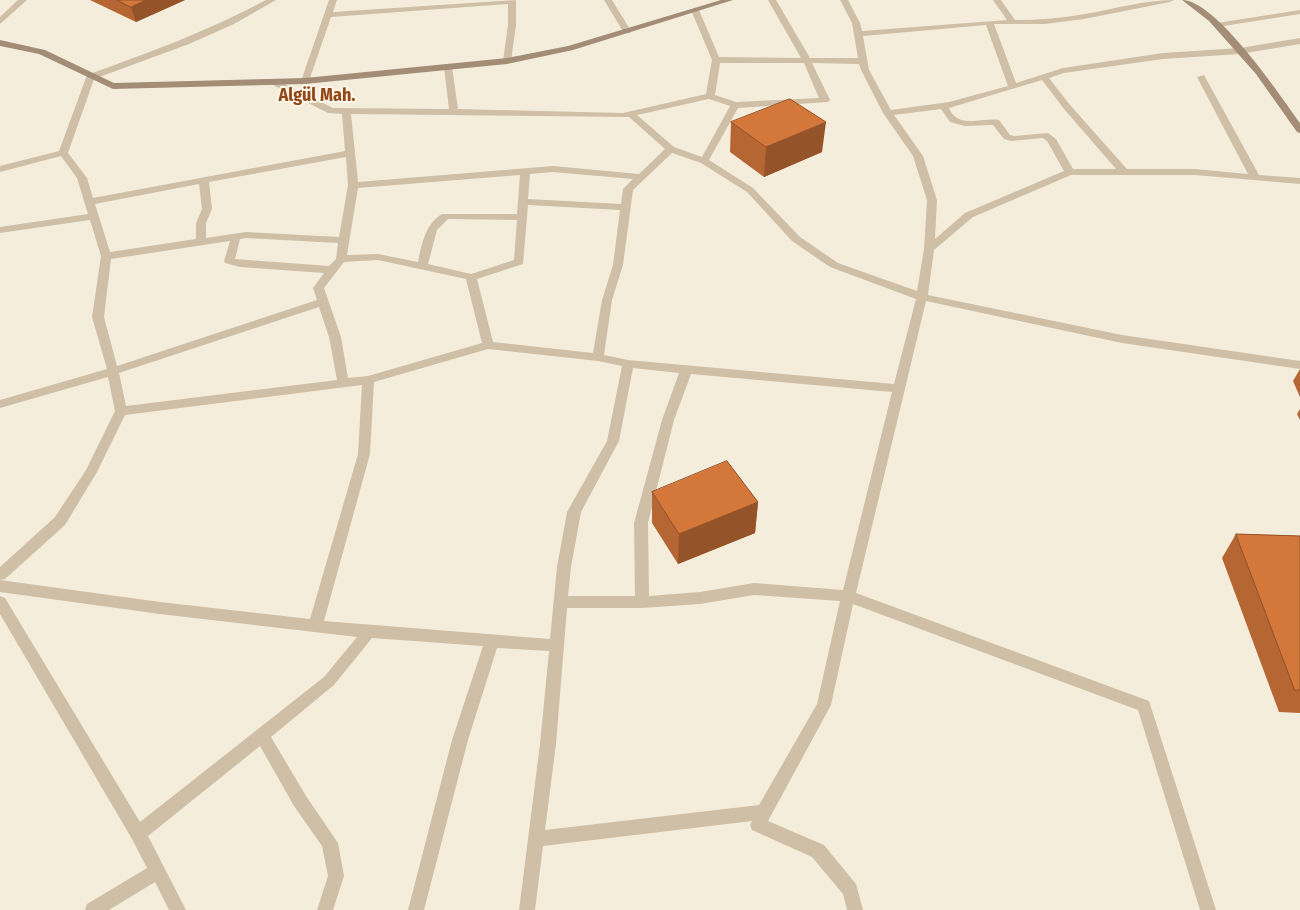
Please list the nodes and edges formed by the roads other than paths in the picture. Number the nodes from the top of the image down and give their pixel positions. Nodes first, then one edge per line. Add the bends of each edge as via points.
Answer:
1 (23, 0) edge
2 (272, 0) edge
3 (333, 0) edge
4 (608, 0) edge
5 (729, 0) edge
6 (772, 0) edge
7 (844, 0) edge
8 (998, 0) edge
9 (1170, 0) edge
10 (1186, 0) edge
11 (512, 1) edge
12 (695, 10) junction
13 (1300, 12) edge
14 (328, 15) junction
15 (0, 22) edge
16 (989, 22) junction
17 (1013, 22) junction
18 (1218, 25) junction
19 (627, 31) junction
20 (858, 34) junction
21 (1300, 41) edge
22 (0, 43) edge
23 (1240, 51) junction
24 (716, 60) junction
25 (507, 61) junction
26 (807, 61) junction
27 (863, 61) junction
28 (448, 67) junction
29 (90, 77) junction
30 (1201, 77) dead end
31 (1044, 78) junction
32 (305, 81) junction
33 (274, 82) junction
34 (1013, 88) junction
35 (710, 96) junction
36 (735, 105) junction
37 (944, 106) junction
38 (346, 111) junction
39 (454, 111) junction
40 (888, 113) junction
41 (630, 114) junction
42 (1300, 130) edge
43 (671, 149) junction
44 (350, 152) junction
45 (63, 153) junction
46 (704, 162) junction
47 (2, 169) edge
48 (525, 172) junction
49 (1070, 172) junction
50 (1124, 172) junction
51 (641, 177) junction
52 (1255, 177) junction
53 (0, 180) edge
54 (204, 181) junction
55 (1300, 181) edge
56 (353, 185) junction
57 (90, 202) junction
58 (523, 202) junction
59 (626, 208) junction
60 (94, 216) junction
61 (522, 217) junction
62 (0, 230) edge
63 (236, 236) junction
64 (344, 240) junction
65 (201, 241) junction
66 (929, 249) junction
67 (106, 256) junction
68 (341, 259) junction
69 (422, 266) junction
70 (332, 270) junction
71 (471, 277) junction
72 (922, 297) junction
73 (323, 302) junction
74 (488, 345) junction
75 (598, 357) junction
76 (628, 364) junction
77 (1300, 365) edge
78 (686, 370) junction
79 (113, 371) junction
80 (368, 380) junction
81 (343, 383) junction
82 (900, 389) junction
83 (0, 404) edge
84 (121, 411) junction
85 (0, 575) edge
86 (0, 586) edge
87 (848, 596) junction
88 (0, 602) edge
89 (560, 602) junction
90 (642, 602) junction
91 (315, 626) junction
92 (369, 632) junction
93 (492, 641) junction
94 (557, 646) junction
95 (262, 735) junction
96 (764, 812) junction
97 (138, 834) junction
98 (536, 839) junction
99 (158, 871) junction
100 (93, 910) edge
101 (178, 910) edge
102 (325, 910) edge
103 (416, 910) edge
104 (527, 910) edge
105 (855, 910) edge
106 (1208, 910) edge

1 - 15 street
2 - 29 street via 186,42
3 - 14 street
4 - 19 street
5 - 12 main road
6 - 26 street
7 - 20 street
8 - 17 street
9 - 17 street via 1084,17
10 - 18 main road
11 - 14 street
11 - 25 street
12 - 19 main road
12 - 24 street
13 - 18 street
14 - 32 street
16 - 17 street
16 - 20 street
16 - 34 street
18 - 23 main road
19 - 25 main road via 570,48
20 - 27 street
21 - 23 street
22 - 29 main road via 42,52
23 - 31 street via 1163,56 1063,71
23 - 42 main road
24 - 26 street
24 - 35 street
25 - 28 main road
26 - 27 street
26 - 36 street via 825,100
27 - 40 street via 864,70
28 - 32 main road
28 - 39 street
29 - 33 main road via 113,86 134,87
29 - 45 street
30 - 52 street
31 - 34 street
31 - 50 street
32 - 33 main road
33 - 38 street via 331,111
34 - 37 street
35 - 36 street
35 - 41 street
36 - 46 street
37 - 40 street
37 - 49 street via 950,118 956,121 996,122 1007,137 1044,135 1051,139
38 - 39 street
38 - 44 street
39 - 41 street
40 - 66 street via 918,156 932,200
41 - 43 street
43 - 46 street
43 - 51 street
44 - 54 street
44 - 56 street
45 - 47 street
45 - 57 street via 82,178
46 - 72 street via 750,190 796,239 834,265
47 - 53 street
48 - 51 street via 553,169
48 - 56 street
48 - 58 street
49 - 50 street
49 - 66 street via 969,215
50 - 52 street via 1195,172
51 - 59 street via 628,189
52 - 55 street
54 - 57 street
54 - 65 street via 207,209 201,223
56 - 64 street
57 - 60 street
58 - 59 street
58 - 61 street
59 - 75 street via 618,265 607,300
60 - 62 street
60 - 67 street
61 - 69 street via 440,218 434,225
61 - 71 street via 518,262
63 - 64 street
63 - 65 street
63 - 70 street via 229,261
64 - 68 street
65 - 67 street
66 - 72 street
67 - 79 street via 98,318
68 - 69 street via 378,257
68 - 70 street
69 - 71 street
70 - 73 street via 318,288
71 - 74 street
72 - 77 street via 1122,339
72 - 82 street
73 - 79 street
73 - 81 street via 335,337
74 - 75 street
74 - 80 street
75 - 76 street
76 - 78 street
76 - 89 street via 613,441 574,512
78 - 82 street
78 - 90 street via 668,420 641,523
79 - 83 street
79 - 84 street
80 - 81 street
80 - 91 street via 364,454
81 - 84 street
82 - 87 street
84 - 85 street via 91,472 60,521
86 - 91 street
87 - 90 street via 754,588 700,598
87 - 96 street via 824,705
87 - 106 street via 1144,706
88 - 97 street
89 - 90 street
89 - 94 street
91 - 92 street
92 - 93 street
92 - 95 street via 329,681
93 - 94 street
93 - 103 street via 460,740
94 - 98 street
95 - 97 street
95 - 102 street via 300,801 330,843 336,876
96 - 98 street
96 - 105 street via 758,825 818,851 850,890
97 - 99 street
98 - 104 street
99 - 100 street
99 - 101 street

